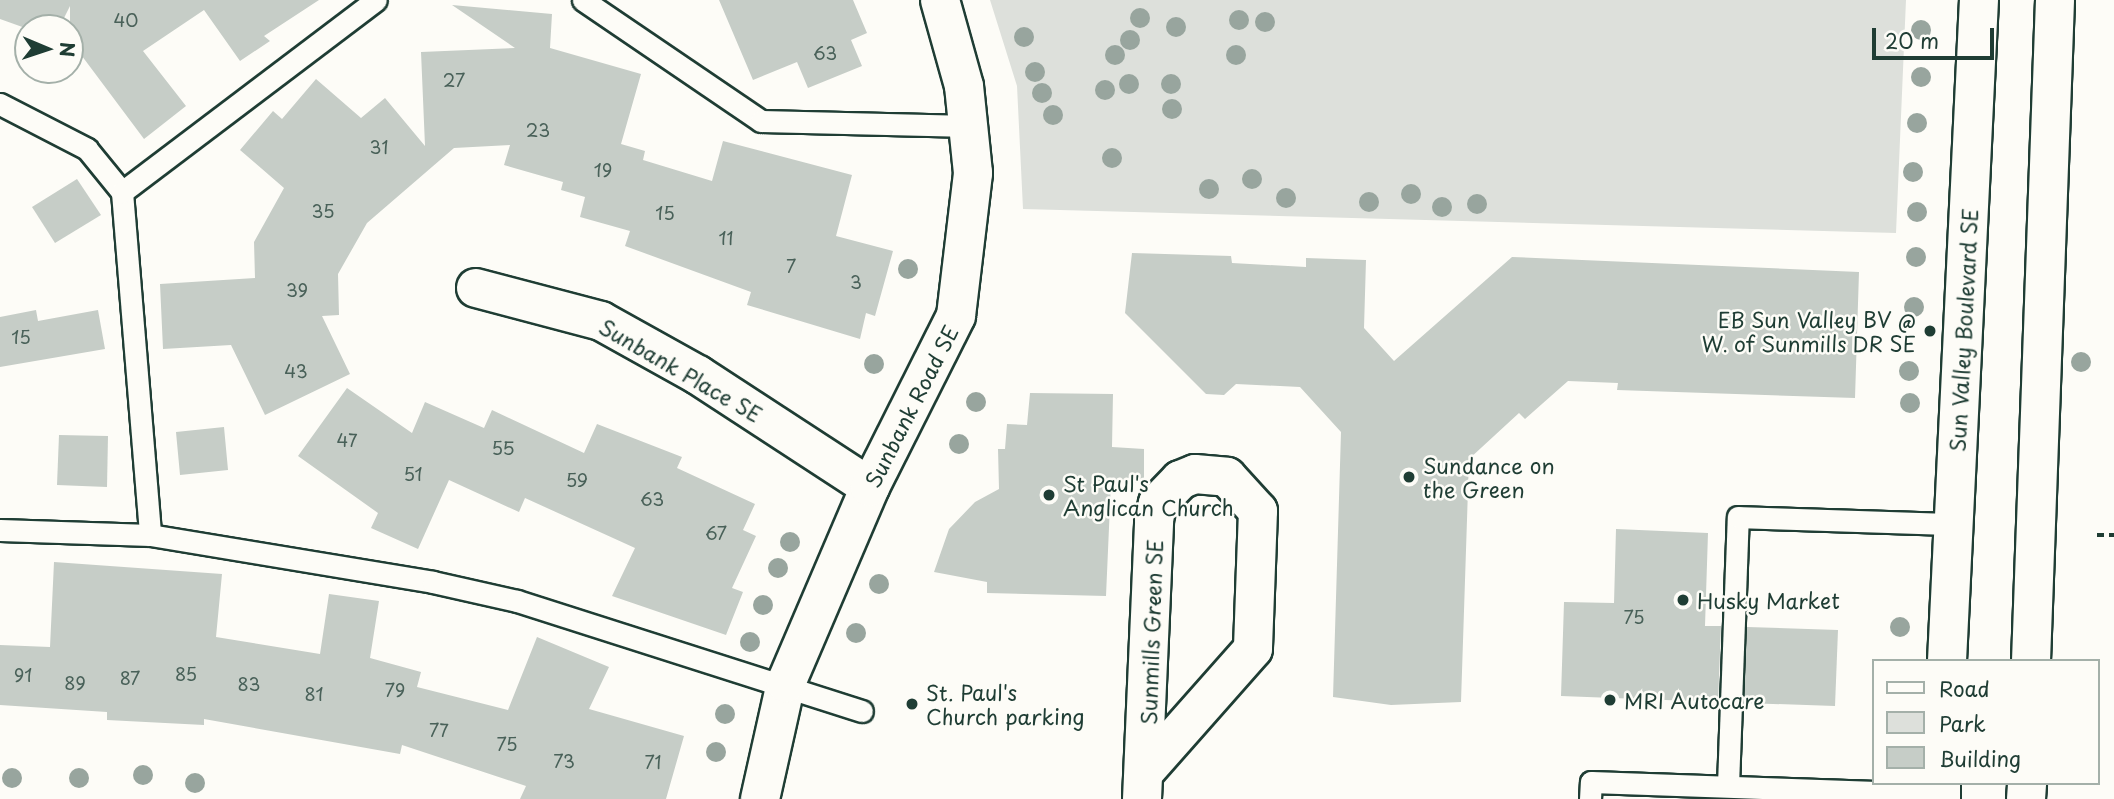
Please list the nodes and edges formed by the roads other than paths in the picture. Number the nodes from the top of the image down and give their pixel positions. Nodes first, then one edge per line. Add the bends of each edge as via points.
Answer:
1 (376, 0) edge
2 (583, 0) edge
3 (940, 0) edge
4 (1979, 0) edge
5 (2055, 0) edge
6 (0, 104) edge
7 (970, 125) junction
8 (122, 192) junction
9 (476, 288) dead end
10 (870, 487) junction
11 (1954, 524) junction
12 (0, 530) edge
13 (150, 535) junction
14 (1947, 659) edge
15 (2031, 659) edge
16 (786, 683) junction
17 (862, 711) dead end
18 (1144, 784) edge
19 (1728, 785) junction
20 (1941, 792) edge
21 (1810, 793) edge
22 (760, 799) edge
23 (1590, 799) edge

1 - 8 lane
2 - 7 lane via 761,121
3 - 7 street, Sunbank Road SE
4 - 11 street, Sun Valley Boulevard SE
5 - 15 street
6 - 8 lane via 87,149
7 - 10 street, Sunbank Road SE via 972,221 956,316
8 - 13 lane
9 - 10 street, Sunbank Place SE via 601,321 698,375
10 - 16 street, Sunbank Road SE
11 - 14 street, Sun Valley Boulevard SE
11 - 19 lane via 1738,517
12 - 13 lane
13 - 16 lane via 517,601
16 - 17 lane
16 - 22 street, Sunbank Road SE
18 - 18 street, Sunmills Green SE via 1158,503 1180,480 1195,474 1227,477 1258,511 1253,649
19 - 21 lane
19 - 23 lane via 1591,782
20 - 21 lane

